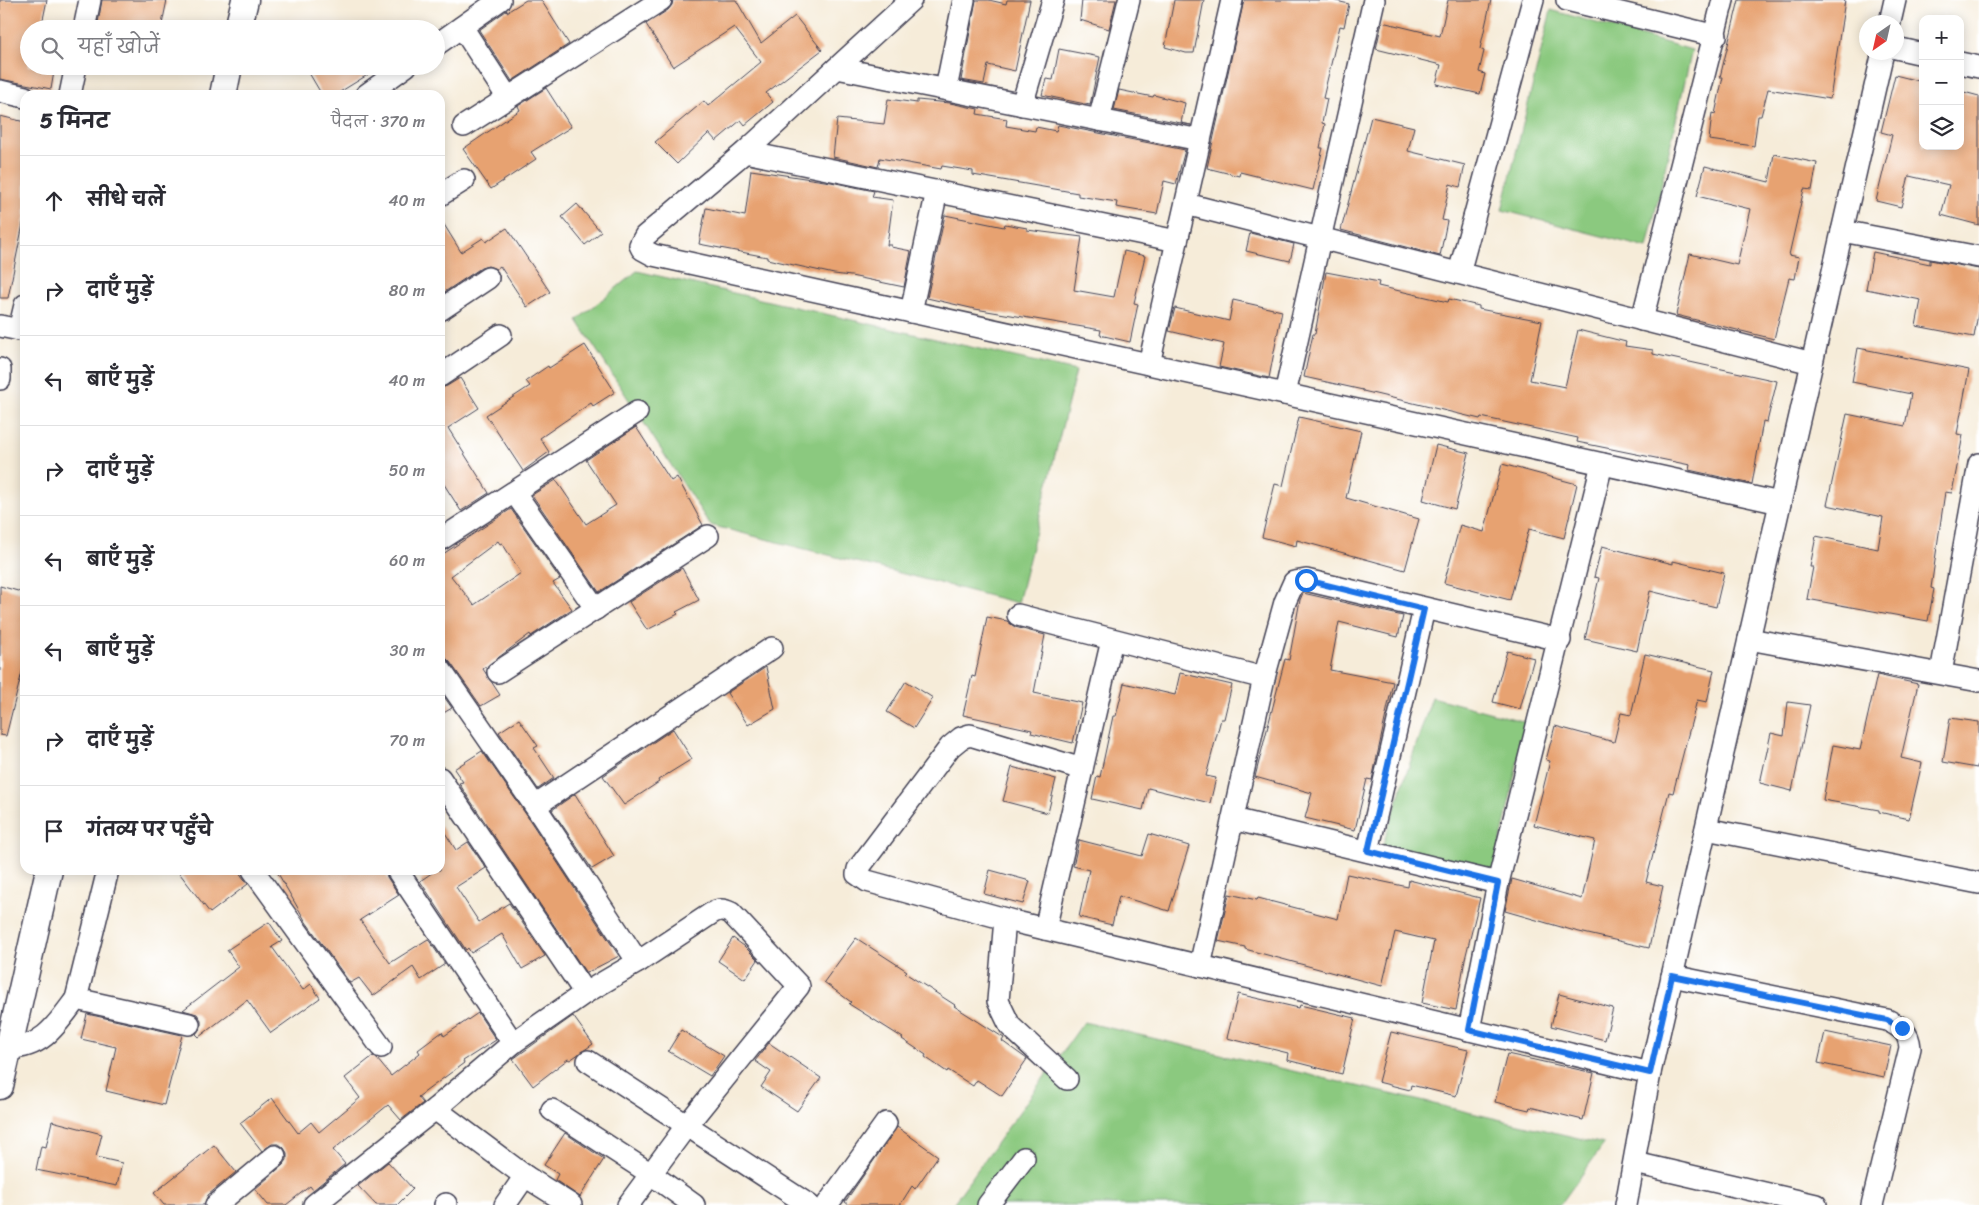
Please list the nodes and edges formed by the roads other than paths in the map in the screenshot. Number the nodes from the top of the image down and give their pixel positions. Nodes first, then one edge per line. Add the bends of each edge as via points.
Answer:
1 (90, 0) edge
2 (245, 0) edge
3 (500, 0) edge
4 (661, 0) edge
5 (911, 0) edge
6 (964, 0) edge
7 (1053, 0) edge
8 (1129, 0) edge
9 (1232, 0) edge
10 (1374, 0) edge
11 (1533, 0) edge
12 (1567, 0) edge
13 (1724, 0) edge
14 (1895, 0) edge
15 (1892, 15) edge
16 (86, 20) edge
17 (240, 20) edge
18 (462, 26) junction
19 (1716, 36) junction
20 (445, 38) edge
21 (1904, 50) edge
22 (1919, 53) edge
23 (1881, 60) edge
24 (1964, 64) edge
25 (1979, 67) edge
26 (837, 68) junction
27 (74, 75) edge
28 (228, 75) edge
29 (394, 75) edge
30 (946, 89) junction
31 (71, 90) edge
32 (224, 90) edge
33 (373, 90) edge
34 (0, 91) edge
35 (20, 95) edge
36 (508, 98) junction
37 (1022, 105) junction
38 (1099, 120) junction
39 (464, 126) dead end
40 (1200, 140) junction
41 (745, 152) junction
42 (464, 180) dead end
43 (937, 191) junction
44 (445, 192) edge
45 (1186, 204) junction
46 (1842, 231) junction
47 (1320, 238) junction
48 (1177, 241) junction
49 (1979, 257) edge
50 (1459, 274) junction
51 (488, 278) dead end
52 (445, 307) edge
53 (911, 312) junction
54 (20, 317) edge
55 (1642, 320) junction
56 (15, 329) edge
57 (501, 335) dead end
58 (1812, 363) junction
59 (1149, 364) junction
60 (0, 369) edge
61 (445, 373) edge
62 (0, 378) edge
63 (1285, 394) junction
64 (637, 412) dead end
65 (1602, 464) junction
66 (1979, 464) edge
67 (515, 493) junction
68 (1780, 503) junction
69 (708, 536) dead end
70 (445, 537) edge
71 (596, 609) junction
72 (1424, 609) junction
73 (1018, 614) dead end
74 (1749, 639) junction
75 (1112, 640) junction
76 (1560, 640) junction
77 (772, 648) dead end
78 (498, 672) dead end
79 (1941, 673) junction
80 (445, 676) edge
81 (1264, 678) junction
82 (1979, 681) edge
83 (1082, 768) junction
84 (445, 785) edge
85 (535, 806) junction
86 (1233, 819) junction
87 (1706, 829) junction
88 (1368, 851) junction
89 (48, 875) edge
90 (107, 875) edge
91 (257, 875) edge
92 (400, 875) edge
93 (1498, 883) junction
94 (1979, 883) edge
95 (1006, 919) junction
96 (1045, 929) junction
97 (638, 962) junction
98 (1200, 966) junction
99 (1672, 976) junction
100 (585, 993) junction
101 (76, 999) junction
102 (189, 1024) dead end
103 (1469, 1030) junction
104 (513, 1043) junction
105 (381, 1047) dead end
106 (9, 1048) junction
107 (588, 1060) dead end
108 (1650, 1073) junction
109 (1067, 1079) dead end
110 (0, 1086) edge
111 (435, 1109) junction
112 (552, 1110) dead end
113 (886, 1122) dead end
114 (687, 1125) junction
115 (275, 1156) dead end
116 (1024, 1158) dead end
117 (1635, 1163) junction
118 (651, 1174) junction
119 (525, 1176) junction
120 (216, 1205) edge
121 (314, 1205) edge
122 (505, 1205) edge
123 (571, 1205) edge
124 (628, 1205) edge
125 (694, 1205) edge
126 (809, 1205) edge
127 (827, 1205) edge
128 (988, 1205) edge
129 (1626, 1205) edge
130 (1816, 1205) edge
131 (1872, 1205) edge

1 - 16 street
2 - 17 street
3 - 18 street
4 - 36 street
5 - 26 street
6 - 30 street
7 - 37 street
8 - 38 street
9 - 40 street
10 - 47 street
11 - 50 street
12 - 19 street
13 - 19 street
14 - 15 street
18 - 20 street
18 - 36 street
19 - 55 street
21 - 22 street
23 - 46 street
24 - 25 street
26 - 30 street
26 - 41 street
27 - 31 street
28 - 32 street
29 - 33 street
30 - 37 street
34 - 35 street
36 - 39 street
37 - 38 street
38 - 40 street
40 - 45 street
41 - 43 street
41 - 53 street via 645,236 640,245 642,249 653,255
42 - 44 street
43 - 48 street
43 - 53 street
45 - 47 street
45 - 48 street
46 - 49 street
46 - 58 street
47 - 50 street
47 - 63 street
48 - 59 street
50 - 55 street
51 - 52 street
53 - 59 street
54 - 56 street
55 - 58 street
57 - 61 street
58 - 68 street
59 - 63 street
60 - 62 street
63 - 65 street
64 - 67 street
65 - 68 street
65 - 76 street
66 - 79 street
67 - 70 street
67 - 71 street
68 - 74 street
69 - 71 street
71 - 78 street
72 - 76 street
72 - 81 street via 1306,580 1294,582 1285,602
72 - 88 street
73 - 75 street
74 - 79 street
74 - 87 street
75 - 81 street
75 - 83 street
76 - 93 street
77 - 85 street
79 - 82 street
80 - 85 street
81 - 86 street
83 - 95 street via 970,735 961,738 950,746 858,869 857,874 866,881
83 - 96 street
84 - 100 street
85 - 97 street
86 - 88 street
86 - 98 street
87 - 94 street
87 - 99 street
88 - 93 street
89 - 106 street
90 - 101 street
91 - 105 street
92 - 104 street
93 - 103 street
95 - 96 street
95 - 109 street via 998,1001 1010,1026
96 - 98 street
97 - 100 street
97 - 114 street via 718,909 731,913 799,986
98 - 103 street
99 - 108 street
99 - 131 street via 1887,1020 1902,1028 1910,1048
100 - 104 street
101 - 102 street
101 - 106 street via 52,1030 36,1043
103 - 108 street
104 - 111 street
106 - 110 street
107 - 114 street
108 - 117 street
111 - 119 street
111 - 121 street
112 - 118 street
113 - 127 street
114 - 118 street
114 - 126 street
115 - 120 street
116 - 128 street
117 - 129 street
117 - 130 street
118 - 124 street
118 - 125 street
119 - 122 street
119 - 123 street

